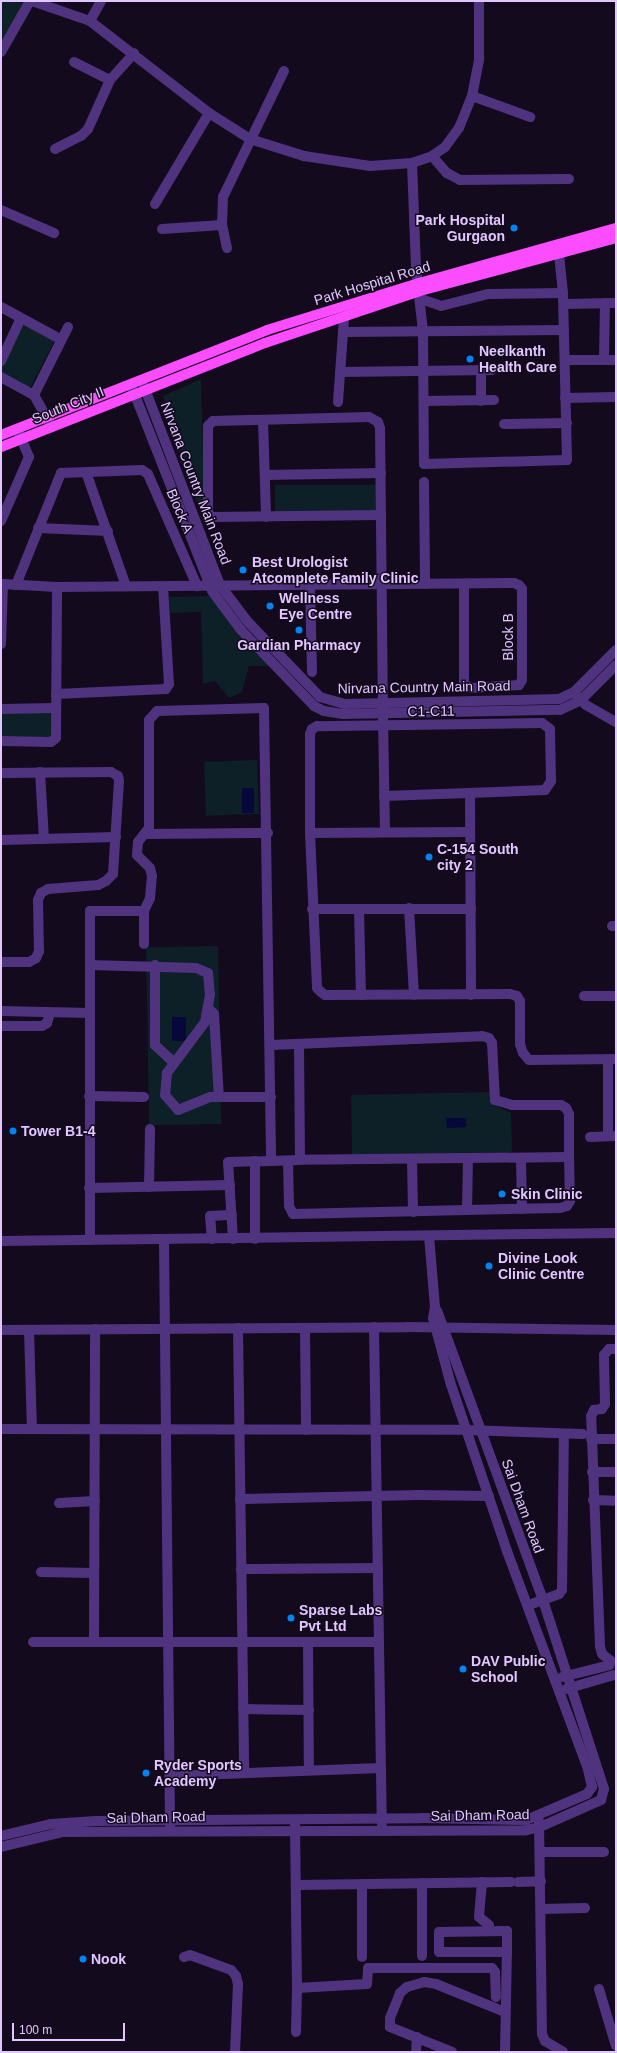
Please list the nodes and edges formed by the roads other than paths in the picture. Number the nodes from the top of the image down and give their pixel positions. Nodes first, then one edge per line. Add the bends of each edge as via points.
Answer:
1 (32, 1) edge
2 (101, 1) edge
3 (479, 1) edge
4 (90, 21) junction
5 (1, 52) edge
6 (134, 53) junction
7 (74, 62) dead end
8 (284, 71) dead end
9 (110, 80) junction
10 (472, 96) junction
11 (209, 113) junction
12 (530, 117) dead end
13 (250, 139) junction
14 (55, 149) dead end
15 (432, 156) junction
16 (412, 163) junction
17 (569, 179) dead end
18 (154, 204) dead end
19 (1, 210) edge
20 (222, 225) junction
21 (616, 228) edge
22 (162, 229) dead end
23 (54, 233) dead end
24 (616, 238) edge
25 (227, 248) dead end
26 (559, 249) junction
27 (420, 291) junction
28 (564, 293) junction
29 (605, 303) junction
30 (616, 303) edge
31 (564, 304) junction
32 (1, 308) edge
33 (21, 318) junction
34 (344, 318) junction
35 (68, 327) dead end
36 (564, 330) junction
37 (423, 331) junction
38 (343, 332) junction
39 (60, 339) junction
40 (565, 360) junction
41 (604, 360) junction
42 (616, 360) edge
43 (1, 361) edge
44 (492, 370) dead end
45 (424, 371) junction
46 (481, 371) junction
47 (340, 372) junction
48 (1, 377) edge
49 (144, 385) junction
50 (133, 389) junction
51 (34, 394) junction
52 (616, 397) edge
53 (565, 398) junction
54 (481, 400) junction
55 (494, 400) dead end
56 (424, 401) junction
57 (338, 402) dead end
58 (48, 417) junction
59 (263, 420) junction
60 (567, 423) junction
61 (504, 424) dead end
62 (52, 427) junction
63 (17, 429) junction
64 (1, 435) edge
65 (22, 439) junction
66 (1, 447) edge
67 (86, 472) junction
68 (381, 473) junction
69 (265, 475) junction
70 (424, 482) dead end
71 (381, 515) junction
72 (266, 517) junction
73 (1, 521) edge
74 (38, 528) junction
75 (108, 531) junction
76 (310, 584) junction
77 (382, 584) junction
78 (425, 584) junction
79 (464, 584) junction
80 (16, 585) junction
81 (215, 585) junction
82 (126, 586) junction
83 (197, 586) junction
84 (57, 587) junction
85 (164, 587) junction
86 (1, 644) edge
87 (616, 650) edge
88 (616, 665) edge
89 (312, 672) dead end
90 (56, 694) junction
91 (577, 696) junction
92 (1, 708) edge
93 (55, 708) junction
94 (383, 711) junction
95 (615, 721) edge
96 (1, 741) edge
97 (40, 772) junction
98 (1, 773) edge
99 (470, 794) junction
100 (384, 796) junction
101 (385, 832) junction
102 (470, 832) junction
103 (268, 833) junction
104 (310, 833) junction
105 (145, 834) junction
106 (116, 837) junction
107 (44, 839) junction
108 (1, 840) edge
109 (409, 908) junction
110 (471, 908) junction
111 (312, 909) junction
112 (359, 909) junction
113 (144, 910) junction
114 (144, 944) dead end
115 (1, 962) edge
116 (90, 965) junction
117 (155, 965) junction
118 (361, 994) junction
119 (414, 995) junction
120 (471, 995) junction
121 (584, 996) dead end
122 (616, 996) edge
123 (208, 1008) junction
124 (1, 1011) edge
125 (90, 1013) junction
126 (50, 1014) junction
127 (1, 1026) edge
128 (299, 1044) junction
129 (271, 1045) junction
130 (612, 1059) edge
131 (174, 1063) junction
132 (89, 1096) junction
133 (271, 1096) junction
134 (144, 1097) dead end
135 (219, 1097) junction
136 (150, 1129) dead end
137 (612, 1136) edge
138 (590, 1137) dead end
139 (569, 1157) junction
140 (468, 1158) junction
141 (521, 1158) junction
142 (412, 1159) junction
143 (300, 1160) junction
144 (255, 1161) junction
145 (271, 1161) junction
146 (288, 1161) junction
147 (230, 1186) junction
148 (148, 1187) junction
149 (89, 1188) junction
150 (522, 1209) junction
151 (467, 1210) junction
152 (413, 1212) junction
153 (232, 1215) junction
154 (616, 1233) edge
155 (429, 1236) junction
156 (212, 1239) junction
157 (233, 1239) junction
158 (255, 1239) junction
159 (90, 1240) junction
160 (164, 1240) junction
161 (1, 1241) edge
162 (374, 1327) junction
163 (238, 1328) junction
164 (305, 1328) junction
165 (439, 1328) junction
166 (95, 1329) junction
167 (165, 1329) junction
168 (1, 1330) edge
169 (29, 1330) junction
170 (616, 1330) edge
171 (616, 1348) edge
172 (1, 1429) edge
173 (32, 1429) junction
174 (95, 1430) junction
175 (166, 1430) junction
176 (239, 1430) junction
177 (306, 1430) junction
178 (376, 1430) junction
179 (466, 1430) junction
180 (480, 1430) junction
181 (564, 1434) junction
182 (587, 1436) junction
183 (616, 1439) edge
184 (592, 1472) junction
185 (616, 1472) edge
186 (377, 1495) junction
187 (489, 1496) junction
188 (240, 1499) junction
189 (593, 1500) junction
190 (94, 1501) junction
191 (616, 1501) edge
192 (59, 1503) dead end
193 (378, 1568) junction
194 (241, 1569) junction
195 (41, 1572) dead end
196 (94, 1573) junction
197 (543, 1600) junction
198 (528, 1605) junction
199 (33, 1642) dead end
200 (94, 1642) junction
201 (168, 1642) junction
202 (242, 1642) junction
203 (308, 1642) junction
204 (380, 1642) junction
205 (613, 1666) edge
206 (567, 1675) junction
207 (555, 1679) junction
208 (572, 1687) junction
209 (559, 1690) junction
210 (243, 1709) junction
211 (308, 1710) junction
212 (381, 1768) junction
213 (309, 1770) junction
214 (244, 1773) junction
215 (170, 1776) junction
216 (592, 1787) junction
217 (601, 1800) junction
218 (538, 1816) junction
219 (382, 1818) junction
220 (294, 1819) junction
221 (170, 1820) junction
222 (540, 1827) junction
223 (295, 1830) junction
224 (381, 1830) junction
225 (170, 1831) junction
226 (3, 1841) edge
227 (541, 1852) junction
228 (604, 1852) dead end
229 (541, 1881) junction
230 (482, 1882) junction
231 (422, 1883) junction
232 (362, 1884) junction
233 (297, 1885) junction
234 (585, 1908) dead end
235 (541, 1909) junction
236 (489, 1925) dead end
237 (507, 1952) junction
238 (422, 1956) dead end
239 (184, 1957) dead end
240 (362, 1957) dead end
241 (297, 1988) junction
242 (599, 1989) dead end
243 (496, 1998) dead end
244 (506, 2012) junction
245 (296, 2032) dead end
246 (417, 2036) junction
247 (616, 2046) edge
248 (236, 2052) edge
249 (416, 2052) edge
250 (452, 2052) edge
251 (505, 2052) edge
252 (563, 2052) edge

1 - 4 street
1 - 5 street
2 - 4 street
3 - 10 street via 479,59
4 - 6 street
6 - 9 street
6 - 11 street
7 - 9 street
8 - 13 street
9 - 14 street via 88,129 81,136
10 - 12 street
10 - 15 street via 453,137
11 - 13 street
11 - 18 street
13 - 16 street via 304,156 337,163 370,166
13 - 20 street via 223,197
15 - 16 street
15 - 17 street via 447,173 460,180
16 - 27 street
19 - 23 street
20 - 22 street
20 - 25 street
21 - 26 main road, Park Hospital Road
24 - 26 main road, Park Hospital Road
26 - 27 main road, Park Hospital Road
26 - 28 street
27 - 28 street via 441,306 488,294
27 - 34 main road, Park Hospital Road
27 - 37 street
27 - 49 main road, Park Hospital Road via 267,330
28 - 31 street
29 - 30 street
29 - 31 street
29 - 41 street
31 - 36 street
32 - 33 street
33 - 39 street
33 - 43 street
34 - 38 street
34 - 49 main road, Park Hospital Road
35 - 39 street
36 - 37 street
36 - 40 street
37 - 38 street
37 - 45 street
38 - 47 street
39 - 51 street
40 - 41 street
40 - 53 street
41 - 42 street
44 - 46 street
45 - 46 street
45 - 47 street
45 - 56 street
46 - 54 street
47 - 57 street
48 - 51 street
49 - 50 main road, South City II
49 - 81 street, Nirvana Country Main Road
50 - 58 main road, South City II
50 - 62 main road, South City II
50 - 81 street, Nirvana Country Main Road
51 - 58 street
52 - 53 street
53 - 60 street
54 - 55 street
54 - 56 street
56 - 60 street via 424,464 562,462 567,460 568,454
58 - 62 street
58 - 63 main road, South City II
59 - 68 street via 368,417 376,420 380,428
59 - 69 street
59 - 72 street via 213,421 208,426 208,512 214,518
60 - 61 street
62 - 65 main road, South City II
63 - 64 main road, South City II
63 - 65 street
65 - 66 main road, South City II
65 - 73 street via 29,457
67 - 74 street, Block A via 61,473
67 - 75 street
67 - 83 street, Block A via 142,470 148,474
68 - 69 street
68 - 71 street
69 - 72 street
70 - 78 street
71 - 72 street
71 - 77 street
74 - 75 street
74 - 80 street, Block A
75 - 82 street
76 - 77 street, Block B
76 - 81 street, Block B
76 - 89 street
77 - 78 street, Block B
77 - 94 street
78 - 79 street, Block B
79 - 79 street, Block B via 514,583 521,587 522,680 519,685 471,688 464,684
80 - 84 street
80 - 86 street via 3,584
81 - 83 street, Block B
81 - 94 street, Nirvana Country Main Road via 240,629 314,706 333,714
82 - 84 street
82 - 85 street
83 - 85 street
84 - 90 street
85 - 90 street via 169,684 166,689
87 - 91 street, Nirvana Country Main Road
88 - 91 street, Nirvana Country Main Road
90 - 93 street
91 - 94 street, Nirvana Country Main Road via 567,708 554,710
91 - 95 street
92 - 93 street
93 - 96 street via 54,741
94 - 99 street, C1-C11 via 542,723 548,726 551,733 551,781 545,790
94 - 100 street
94 - 104 street, C1-C11 via 317,726 310,734
97 - 98 street
97 - 106 street via 115,774 119,781
97 - 107 street
99 - 100 street
99 - 102 street
100 - 101 street
101 - 102 street
101 - 104 street
102 - 110 street
103 - 105 street
103 - 105 street via 266,712 259,706 154,712 148,726 149,828
103 - 129 street
104 - 111 street
105 - 113 street via 138,842 137,855 150,868 152,876 150,898
106 - 107 street
106 - 115 street via 113,874 106,882 98,885 48,889 41,893 38,900 36,958 29,962
107 - 108 street
109 - 110 street
109 - 112 street
109 - 119 street
110 - 120 street
111 - 112 street
111 - 118 street via 317,988 325,995
112 - 118 street
113 - 114 street
113 - 116 street via 91,910
116 - 117 street
116 - 125 street
117 - 123 street via 196,968 208,973
117 - 131 street via 155,1045
118 - 119 street
119 - 120 street
120 - 130 street via 517,996 520,1001 520,1044 522,1054 529,1060
121 - 122 street
123 - 131 street via 205,1022
123 - 135 street via 214,1014
124 - 126 street via 46,1011
125 - 126 street
125 - 132 street
126 - 127 street via 47,1023 42,1026
128 - 129 street
128 - 139 street via 482,1036 489,1038 492,1043 495,1100 512,1105 561,1105 566,1108 569,1114
128 - 143 street
129 - 133 street
130 - 137 street
131 - 135 street via 167,1073 165,1095 178,1110 211,1097
132 - 134 street
132 - 149 street
133 - 135 street
133 - 145 street
136 - 148 street
137 - 138 street
139 - 141 street
139 - 150 street via 570,1201 567,1206
140 - 141 street
140 - 142 street
140 - 151 street
141 - 150 street
142 - 143 street
142 - 152 street
143 - 146 street
144 - 145 street
144 - 147 street via 228,1162
144 - 158 street
145 - 146 street
146 - 152 street via 289,1206 294,1214
147 - 148 street
147 - 153 street
148 - 149 street
149 - 159 street
150 - 151 street
151 - 152 street
153 - 156 street via 210,1216
153 - 157 street
154 - 155 street
155 - 158 street
155 - 165 street, Sai Dham Road
156 - 157 street
156 - 160 street
157 - 158 street
159 - 160 street
159 - 161 street
160 - 167 street
162 - 164 street
162 - 165 street
162 - 178 street
163 - 164 street
163 - 167 street
163 - 176 street
164 - 177 street
165 - 170 street
165 - 179 street, Sai Dham Road
165 - 180 street, Sai Dham Road
166 - 167 street
166 - 169 street
166 - 174 street
167 - 175 street
168 - 169 street
169 - 173 street
171 - 182 street via 609,1349 604,1355 605,1404 602,1409 591,1413
172 - 173 street
173 - 174 street
174 - 175 street
174 - 190 street
175 - 176 street
175 - 201 street
176 - 177 street
176 - 188 street
177 - 178 street
178 - 179 street
178 - 186 street
179 - 180 street
179 - 187 street, Sai Dham Road
180 - 181 street
180 - 197 street, Sai Dham Road
181 - 182 street
181 - 197 street via 562,1590
182 - 183 street
182 - 184 street
184 - 185 street
184 - 189 street
186 - 187 street
186 - 188 street
186 - 193 street
187 - 198 street, Sai Dham Road
188 - 194 street
189 - 191 street
189 - 205 street via 600,1646 602,1654
190 - 192 street
190 - 196 street
193 - 194 street
193 - 204 street
194 - 202 street
195 - 196 street
196 - 200 street
197 - 198 street
197 - 206 street, Sai Dham Road
198 - 207 street, Sai Dham Road
199 - 200 street
200 - 201 street
201 - 202 street
201 - 215 street
202 - 203 street
202 - 210 street
203 - 204 street
203 - 211 street
204 - 212 street
205 - 206 street
205 - 208 street
206 - 207 street
206 - 208 street, Sai Dham Road
207 - 209 street, Sai Dham Road
208 - 209 street
208 - 217 street, Sai Dham Road via 604,1789
209 - 216 street, Sai Dham Road via 590,1774
210 - 211 street
210 - 214 street
211 - 213 street
212 - 213 street
212 - 219 street
213 - 214 street
214 - 215 street
215 - 221 street
216 - 217 street
216 - 218 street, Sai Dham Road via 587,1794
217 - 222 street, Sai Dham Road
218 - 219 street, Sai Dham Road via 526,1820
218 - 222 street
219 - 220 street, Sai Dham Road
219 - 224 street
220 - 221 street, Sai Dham Road
220 - 223 street
221 - 225 street
221 - 226 street, Sai Dham Road via 51,1824
222 - 224 street, Sai Dham Road via 526,1830
222 - 227 street
223 - 224 street, Sai Dham Road
223 - 225 street, Sai Dham Road
223 - 233 street
225 - 226 street, Sai Dham Road via 63,1832
227 - 228 street
227 - 229 street
229 - 230 street
229 - 235 street
230 - 231 street
230 - 236 street via 479,1916
231 - 232 street
231 - 238 street
232 - 233 street
232 - 240 street
233 - 241 street
234 - 235 street
235 - 252 street via 542,2034 545,2041
237 - 237 street via 439,1952 439,1932 507,1931
237 - 244 street
239 - 248 street via 190,1955 230,1970 236,1976
241 - 243 street via 367,1984 368,1968 488,1967 495,1972
241 - 245 street
242 - 247 street
244 - 246 street via 448,1988 424,1982 415,1984 400,1993 390,2018 390,2027
244 - 251 street
246 - 249 street
246 - 250 street

